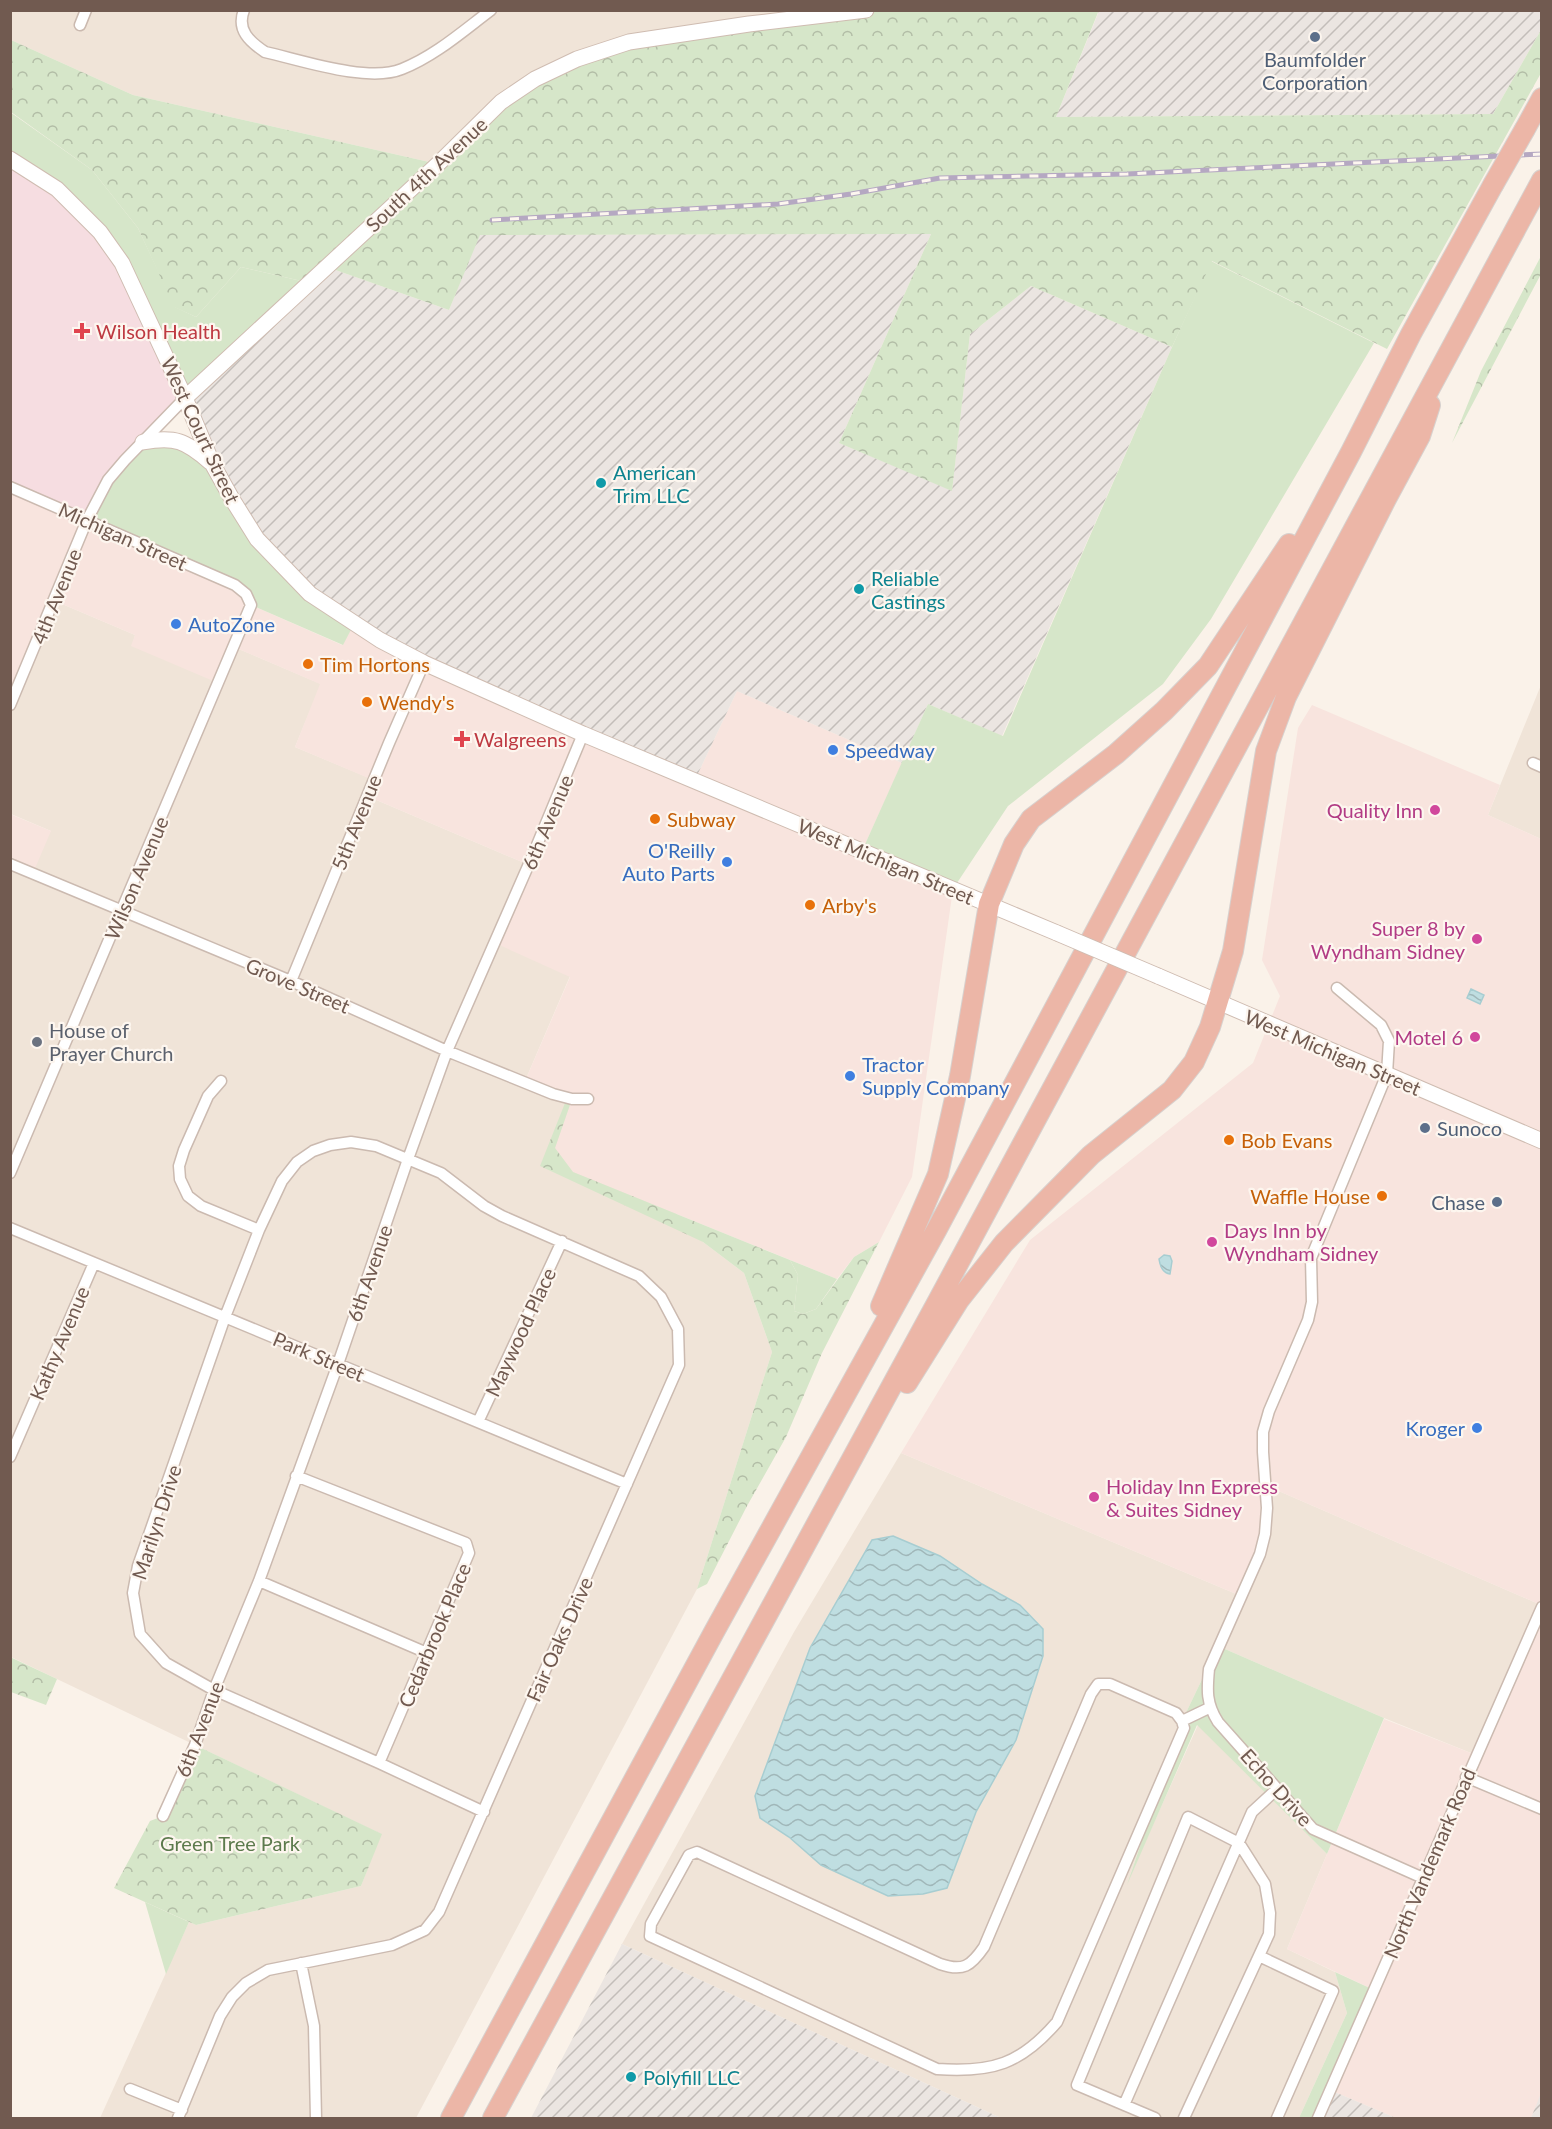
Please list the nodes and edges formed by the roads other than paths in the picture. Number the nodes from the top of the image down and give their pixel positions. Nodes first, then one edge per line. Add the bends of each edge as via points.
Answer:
1 (87, 10) edge
2 (491, 10) edge
3 (866, 10) edge
4 (243, 14) edge
5 (80, 25) dead end
6 (1542, 98) edge
7 (10, 159) edge
8 (1539, 184) edge
9 (1446, 357) junction
10 (185, 398) junction
11 (143, 442) junction
12 (1351, 452) junction
13 (213, 465) junction
14 (10, 487) edge
15 (87, 520) junction
16 (256, 539) joint
17 (235, 585) joint
18 (424, 663) junction
19 (10, 705) edge
20 (584, 734) junction
21 (10, 864) edge
22 (989, 904) junction
23 (122, 911) junction
24 (291, 981) junction
25 (1337, 988) dead end
26 (1218, 1003) junction
27 (447, 1051) junction
28 (1387, 1074) junction
29 (221, 1081) dead end
30 (588, 1098) dead end
31 (1542, 1141) edge
32 (408, 1159) junction
33 (10, 1173) edge
34 (10, 1228) edge
35 (259, 1230) junction
36 (562, 1241) junction
37 (94, 1263) junction
38 (225, 1317) junction
39 (338, 1364) junction
40 (835, 1414) junction
41 (478, 1422) junction
42 (10, 1457) edge
43 (844, 1473) junction
44 (296, 1476) junction
45 (627, 1484) junction
46 (259, 1581) junction
47 (1542, 1607) edge
48 (427, 1653) junction
49 (214, 1690) junction
50 (1209, 1708) junction
51 (1182, 1721) junction
52 (379, 1762) junction
53 (1466, 1777) junction
54 (1277, 1789) junction
55 (1542, 1809) edge
56 (484, 1812) junction
57 (162, 1816) dead end
58 (1239, 1843) junction
59 (1423, 1878) junction
60 (1258, 1956) junction
61 (302, 1963) junction
62 (130, 2089) dead end
63 (1124, 2105) junction
64 (180, 2114) edge
65 (316, 2118) edge
66 (452, 2118) edge
67 (493, 2118) edge
68 (1155, 2118) edge
69 (1184, 2118) edge
70 (1277, 2118) edge
71 (1318, 2118) edge

1 - 5 street
2 - 4 street via 429,56 400,70 380,73 358,73 265,52 245,36
3 - 10 main road, South 4th Avenue via 629,42 577,59 535,79 501,102
6 - 12 highway, bridge via 1411,334
7 - 10 main road, West Court Street via 57,189 100,232 122,263
8 - 9 highway
9 - 26 highway via 1420,436 1286,697 1266,751 1233,951
9 - 43 highway
10 - 11 street, South 4th Avenue
10 - 13 main road, West Court Street
11 - 13 main road via 176,439 193,447
11 - 15 street, South 4th Avenue via 108,480
12 - 22 highway via 1208,666 1116,753 1031,819 1014,844
12 - 40 highway
13 - 16 main road, West Court Street
14 - 15 street, Michigan Street
15 - 17 street, Michigan Street
15 - 19 street, 4th Avenue
16 - 18 main road, West Michigan Street via 310,594 380,640
17 - 23 street, Wilson Avenue via 251,605
18 - 20 main road, West Michigan Street
18 - 24 street, 5th Avenue
20 - 22 main road, West Michigan Street
20 - 27 street, 6th Avenue
21 - 23 street, Grove Street
22 - 26 main road, West Michigan Street, bridge
22 - 40 highway via 960,1076 938,1174
23 - 24 street, Grove Street
23 - 33 street, Wilson Avenue
24 - 27 street, Grove Street
25 - 28 street via 1381,1025 1389,1041
26 - 28 main road, West Michigan Street
26 - 43 highway via 1194,1062 1172,1090 1091,1155 1005,1243 959,1300
27 - 30 street, Grove Street via 553,1094
27 - 32 street, 6th Avenue
28 - 31 main road, West Michigan Street
28 - 50 street via 1311,1258 1312,1302 1308,1320 1263,1432 1265,1534 1260,1554 1209,1669
29 - 35 street via 208,1096 184,1150 180,1179 188,1196 201,1206
32 - 35 street, Marilyn Drive via 376,1146 351,1142 313,1151 297,1162 282,1181
32 - 36 street, Fair Oaks Drive via 441,1173 502,1216
32 - 39 street, 6th Avenue
34 - 37 street, Park Street
35 - 38 street, Marilyn Drive
36 - 41 street, Maywood Place
36 - 45 street, Fair Oaks Drive via 639,1276 661,1297 678,1329 679,1365
37 - 38 street, Park Street
37 - 42 street, Kathy Avenue
38 - 39 street, Park Street
38 - 49 street, Marilyn Drive via 138,1566 133,1593 140,1634 150,1647 166,1663
39 - 41 street, Park Street
39 - 44 street, 6th Avenue
40 - 66 highway
41 - 45 street, Park Street
43 - 67 highway
44 - 46 street, 6th Avenue
44 - 48 street, Cedarbrook Place via 466,1543 469,1553
45 - 56 street, Fair Oaks Drive
46 - 48 street
46 - 49 street, 6th Avenue
47 - 53 street, North Vandemark Road
48 - 52 street, Cedarbrook Place
49 - 52 street, Marilyn Drive
49 - 57 street, 6th Avenue via 195,1745
50 - 51 street
50 - 54 street, Echo Drive
51 - 51 street via 1181,1737 1058,2022 1017,2058 968,2070 937,2069 650,1936 651,1924 689,1855 697,1852 940,1964 965,1967 984,1947 1098,1684 1110,1684 1176,1713
52 - 56 street, Marilyn Drive
53 - 55 street
53 - 59 street, North Vandemark Road
54 - 58 street via 1252,1812
54 - 59 street, Echo Drive via 1313,1829
56 - 61 street, Fair Oaks Drive via 440,1912 425,1930 392,1945
58 - 60 street via 1265,1884 1270,1913 1269,1934
58 - 63 street
58 - 63 street via 1188,1817 1077,2085
59 - 71 street, North Vandemark Road
60 - 69 street
60 - 70 street via 1333,1990
61 - 64 street, Fair Oaks Drive via 268,1970 232,1997 220,2016
61 - 65 street via 314,2026
62 - 64 street
63 - 68 street

